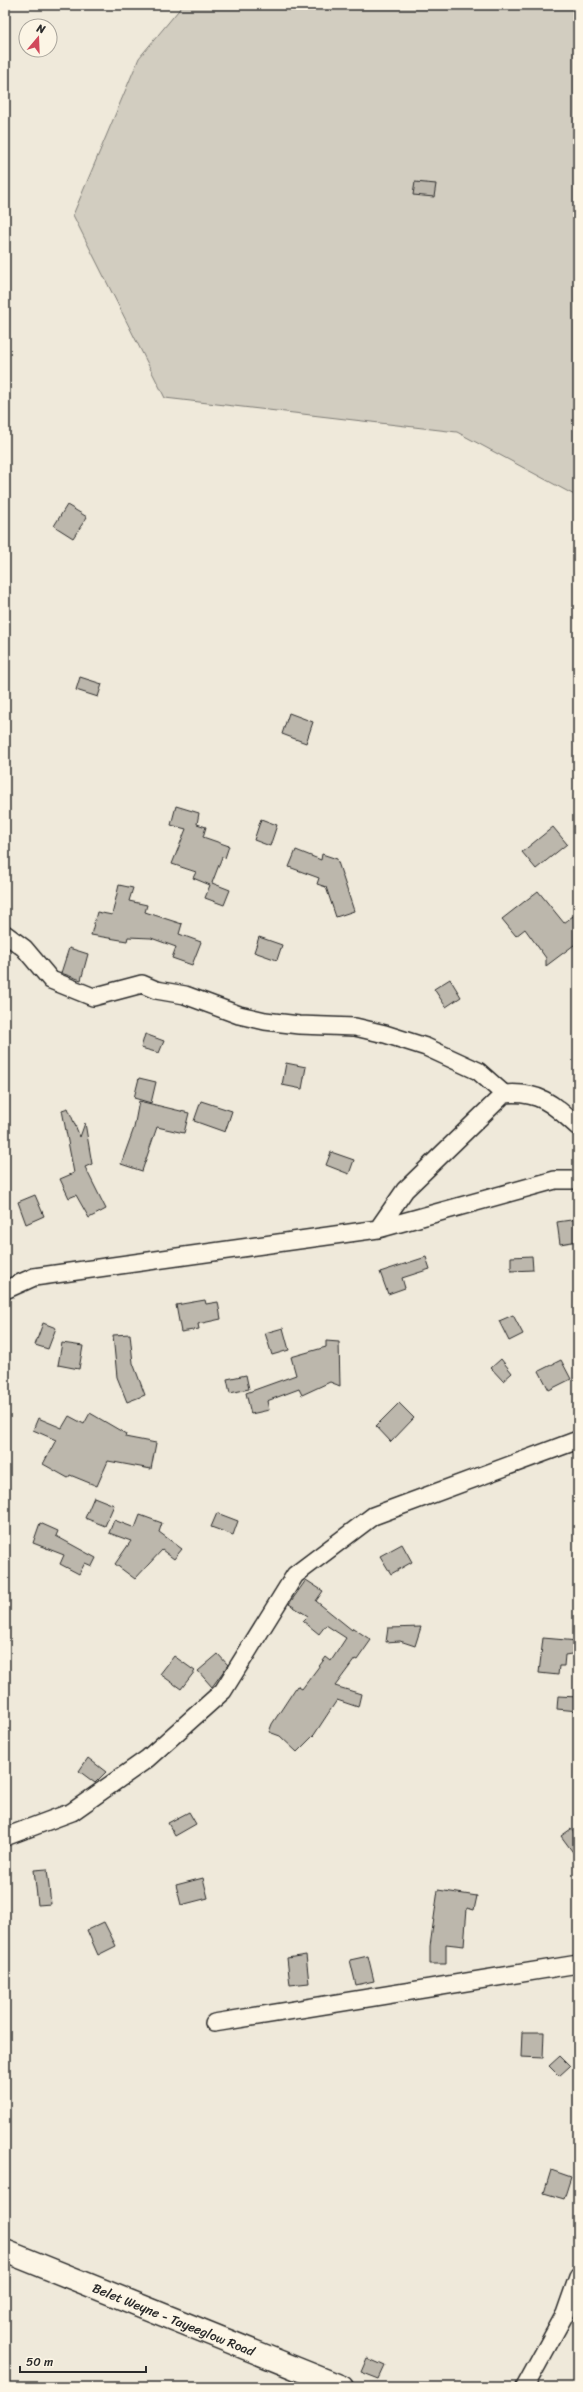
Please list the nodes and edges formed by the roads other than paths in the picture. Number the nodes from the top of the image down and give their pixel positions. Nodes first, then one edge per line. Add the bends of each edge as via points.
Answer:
1 (5, 934) edge
2 (504, 1094) junction
3 (578, 1128) edge
4 (578, 1180) edge
5 (378, 1229) junction
6 (5, 1290) edge
7 (578, 1440) edge
8 (5, 1837) edge
9 (578, 1964) edge
10 (214, 2023) dead end
11 (5, 2251) edge
12 (578, 2277) edge
13 (342, 2387) edge
14 (525, 2387) edge

1 - 2 street via 24,948 51,980 93,997 142,984 265,1021 356,1027 426,1047 478,1071
2 - 3 street via 523,1092 552,1104
2 - 5 street via 406,1190
4 - 5 street via 555,1180
5 - 6 street via 34,1278
7 - 8 street via 373,1516 295,1575 223,1691 147,1759 72,1812
9 - 10 street
11 - 13 main road, Belet Weyne - Tayeeglow Road
12 - 14 street via 565,2314

